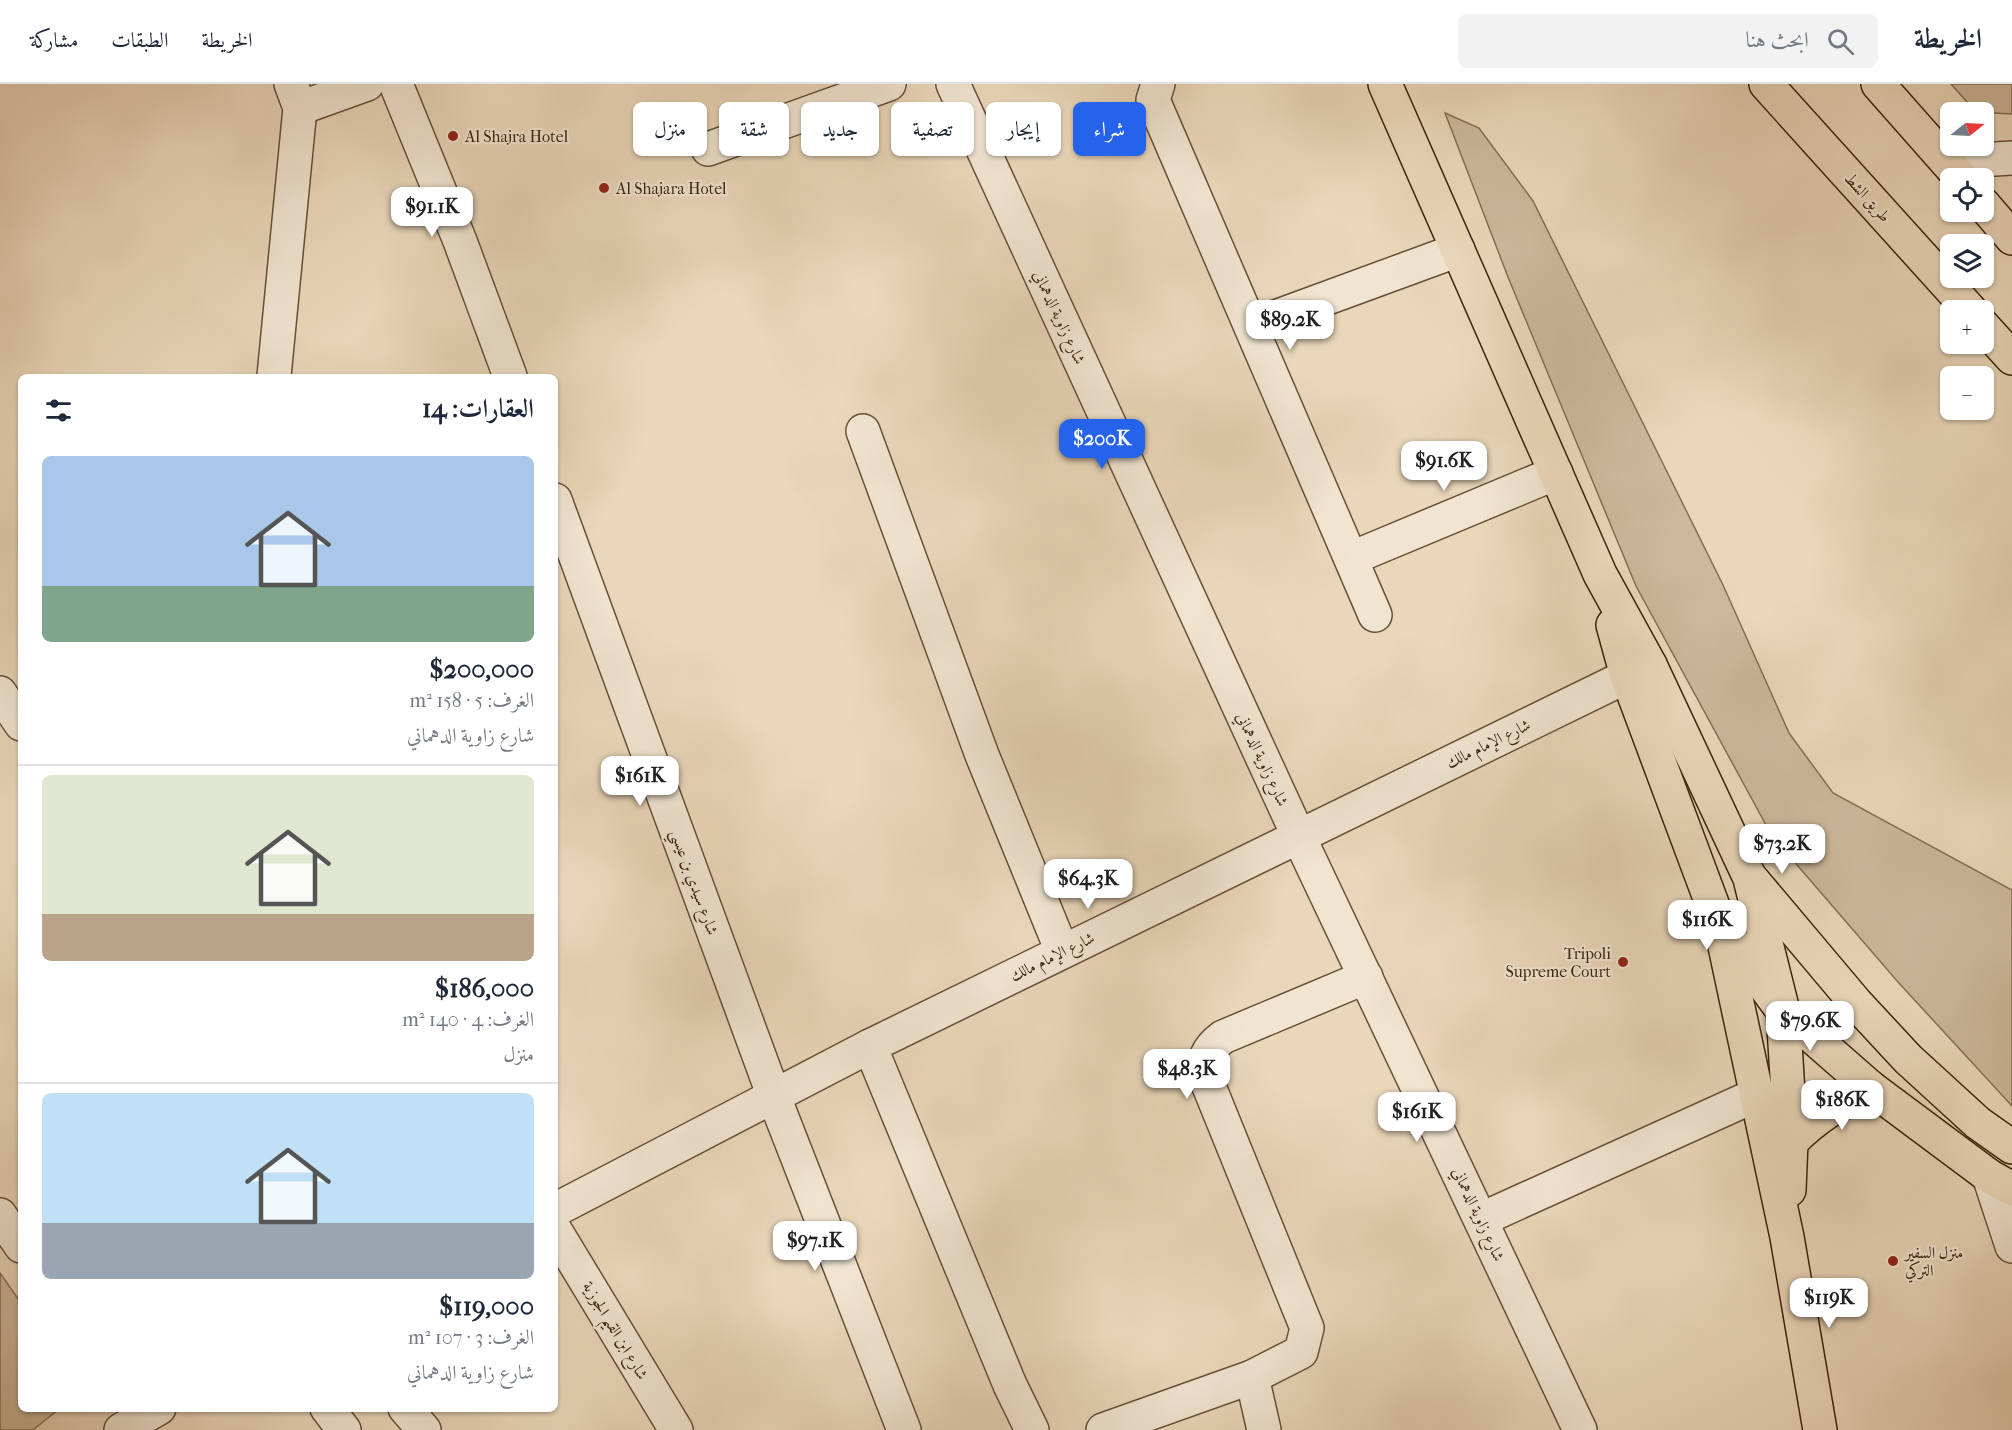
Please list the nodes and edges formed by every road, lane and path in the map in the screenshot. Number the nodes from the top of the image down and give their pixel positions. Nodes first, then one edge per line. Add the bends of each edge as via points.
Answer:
1 (367, 84) edge
2 (396, 84) edge
3 (889, 84) edge
4 (953, 84) edge
5 (1158, 84) edge
6 (1385, 84) edge
7 (1766, 84) edge
8 (1878, 84) edge
9 (295, 96) edge
10 (708, 149) dead end
11 (2012, 158) edge
12 (1952, 168) edge
13 (1964, 168) edge
14 (1994, 217) edge
15 (2012, 238) edge
16 (1458, 250) junction
17 (1961, 300) edge
18 (1251, 326) junction
19 (1994, 338) edge
20 (2012, 358) edge
21 (274, 374) edge
22 (509, 374) edge
23 (863, 431) dead end
24 (1556, 473) junction
25 (558, 508) edge
26 (1353, 558) junction
27 (1375, 615) dead end
28 (1638, 670) junction
29 (0, 693) edge
30 (18, 720) edge
31 (1298, 835) junction
32 (1749, 876) junction
33 (1720, 925) junction
34 (1062, 951) junction
35 (1366, 977) junction
36 (1783, 1011) junction
37 (870, 1046) junction
38 (1871, 1088) junction
39 (1756, 1095) junction
40 (773, 1096) junction
41 (1791, 1142) junction
42 (2012, 1147) edge
43 (2001, 1182) edge
44 (558, 1208) edge
45 (0, 1215) edge
46 (1482, 1219) junction
47 (558, 1235) edge
48 (1787, 1237) junction
49 (18, 1242) edge
50 (2012, 1246) edge
51 (1252, 1377) junction
52 (330, 1412) edge
53 (408, 1412) edge
54 (344, 1430) edge
55 (424, 1430) edge
56 (676, 1430) edge
57 (904, 1430) edge
58 (1032, 1430) edge
59 (1103, 1430) edge
60 (1264, 1430) edge
61 (1580, 1430) edge
62 (1820, 1430) edge

1 - 9 street
2 - 22 street
3 - 10 street
4 - 31 street, شارع زاوية الدهماني
5 - 18 street via 1154,100
6 - 16 main road
7 - 17 main road, طريق الشط
8 - 12 main road
9 - 21 street
11 - 13 street
14 - 15 main road
16 - 18 street
16 - 24 main road
18 - 26 street
19 - 20 main road
23 - 34 street via 981,755
24 - 26 street
24 - 28 main road
25 - 40 street, شارع سيدي بن عيسي
26 - 27 street
28 - 31 street, شارع الإمام مالك
28 - 32 main road
28 - 33 main road
29 - 30 street
31 - 34 street, شارع الإمام مالك
31 - 35 street, شارع زاوية الدهماني
32 - 36 main road
32 - 42 main road via 1908,1059 1978,1123
33 - 36 main road
33 - 39 main road
34 - 37 street, شارع الإمام مالك
35 - 46 street, شارع زاوية الدهماني
35 - 51 street via 1222,1037 1206,1054 1206,1079 1307,1328 1301,1352
36 - 38 main road
36 - 41 main road
37 - 40 street, شارع الإمام مالك
37 - 58 street
38 - 41 main road via 1815,1118
38 - 43 main road
39 - 46 street
39 - 48 main road
40 - 44 street, شارع الإمام مالك
40 - 57 street, شارع سيدي بن عيسي
41 - 48 main road
43 - 50 street
45 - 49 street
46 - 61 street, شارع زاوية الدهماني
47 - 56 street, شارع ابن القيم الجوزية
48 - 62 main road
51 - 59 street
51 - 60 street
52 - 54 street
53 - 55 street

